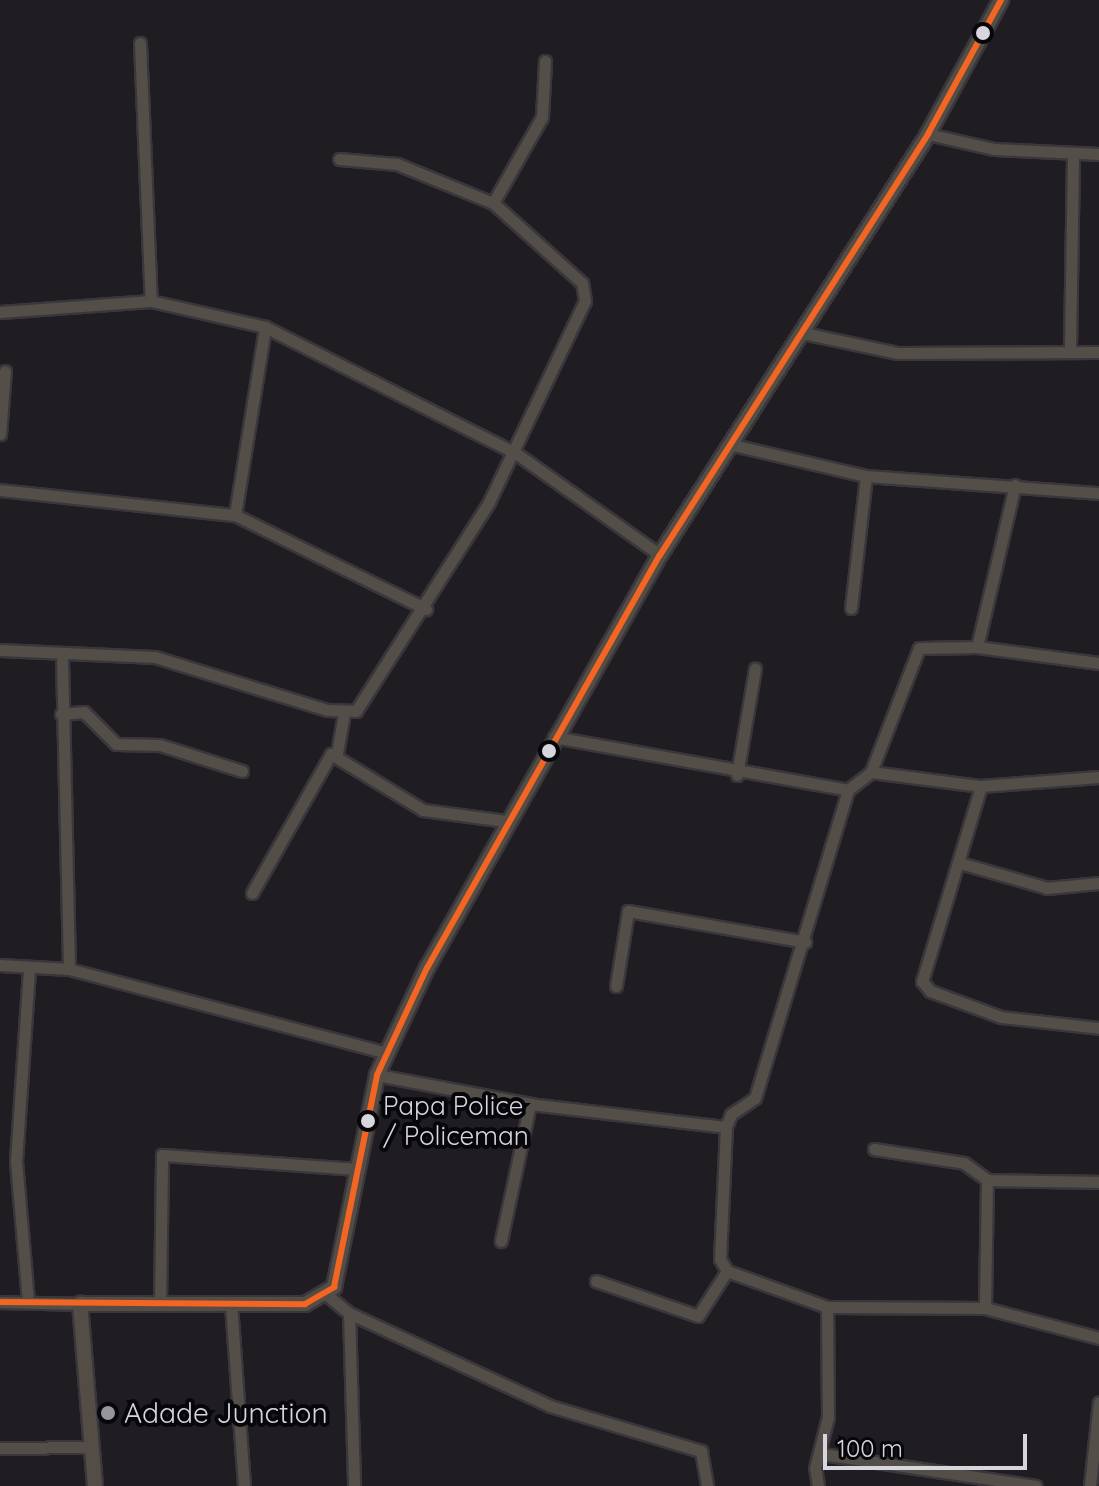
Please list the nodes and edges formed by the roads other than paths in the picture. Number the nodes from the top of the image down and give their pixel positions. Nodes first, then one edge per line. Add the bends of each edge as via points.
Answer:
1 (1001, 0) edge
2 (140, 43) dead end
3 (545, 61) dead end
4 (928, 134) junction
5 (1073, 154) junction
6 (1099, 154) edge
7 (339, 159) dead end
8 (493, 203) junction
9 (151, 301) junction
10 (0, 312) edge
11 (265, 327) junction
12 (803, 333) junction
13 (1070, 349) junction
14 (1099, 352) edge
15 (5, 371) dead end
16 (0, 434) edge
17 (733, 445) junction
18 (514, 452) junction
19 (866, 476) junction
20 (1015, 485) junction
21 (0, 490) edge
22 (1099, 493) edge
23 (235, 515) junction
24 (660, 555) junction
25 (851, 608) dead end
26 (426, 609) junction
27 (977, 647) junction
28 (0, 650) edge
29 (62, 658) junction
30 (1099, 663) edge
31 (755, 669) dead end
32 (61, 714) junction
33 (344, 714) junction
34 (554, 737) junction
35 (337, 753) junction
36 (242, 771) dead end
37 (871, 772) junction
38 (737, 775) junction
39 (1099, 777) edge
40 (981, 786) junction
41 (848, 790) junction
42 (506, 821) junction
43 (960, 863) junction
44 (1099, 883) edge
45 (252, 893) dead end
46 (805, 942) junction
47 (0, 965) edge
48 (29, 969) junction
49 (69, 969) junction
50 (616, 986) dead end
51 (1099, 1028) edge
52 (383, 1052) junction
53 (377, 1075) junction
54 (530, 1104) junction
55 (726, 1127) junction
56 (874, 1149) dead end
57 (357, 1169) junction
58 (987, 1180) junction
59 (1099, 1182) edge
60 (501, 1241) dead end
61 (727, 1271) junction
62 (596, 1281) dead end
63 (326, 1294) junction
64 (28, 1301) junction
65 (0, 1302) edge
66 (80, 1304) junction
67 (160, 1304) junction
68 (231, 1304) junction
69 (827, 1307) junction
70 (985, 1308) junction
71 (349, 1313) junction
72 (1099, 1338) edge
73 (1099, 1402) edge
74 (90, 1447) junction
75 (0, 1448) edge
76 (822, 1454) junction
77 (95, 1486) edge
78 (244, 1486) edge
79 (354, 1486) edge
80 (707, 1486) edge
81 (818, 1486) edge
82 (1036, 1486) edge
83 (1090, 1486) edge

1 - 4 street
2 - 9 street
3 - 8 street via 542,117
4 - 5 street via 994,149
4 - 12 street
5 - 6 street
5 - 13 street
7 - 8 street via 397,164
8 - 18 street via 582,283 585,301
9 - 10 street
9 - 11 street
11 - 18 street
11 - 23 street
12 - 13 street via 897,353
12 - 17 street
13 - 14 street
15 - 16 street
17 - 19 street
17 - 24 street
18 - 24 street
18 - 26 street
19 - 20 street
19 - 25 street
20 - 22 street
20 - 27 street
21 - 23 street
23 - 26 street
24 - 34 street
26 - 33 street via 356,711
27 - 30 street
27 - 37 street via 919,648
28 - 29 street
29 - 32 street
29 - 33 street via 155,657
31 - 38 street
32 - 36 street via 84,712 116,744 160,745
32 - 49 street
33 - 35 street
34 - 38 street
34 - 42 street
35 - 42 street via 423,810
35 - 45 street
37 - 40 street
37 - 41 street
38 - 41 street
39 - 40 street
40 - 43 street
41 - 46 street
42 - 52 street
43 - 44 street via 1047,888
43 - 51 street via 923,967 930,991 1001,1017
46 - 50 street via 628,911
46 - 55 street via 755,1098 731,1114
47 - 48 street
48 - 49 street
48 - 64 street via 16,1161
49 - 52 street
52 - 53 street
53 - 54 street
53 - 57 street
54 - 55 street
54 - 60 street
55 - 61 street via 720,1259
56 - 58 street via 964,1163
57 - 63 street via 342,1274
57 - 67 street via 162,1155
58 - 59 street
58 - 70 street
61 - 62 street via 698,1316
61 - 69 street
63 - 68 street via 305,1304
63 - 71 street
64 - 65 street
64 - 66 street
66 - 67 street
66 - 74 street
67 - 68 street
68 - 78 street
69 - 70 street
69 - 76 street
70 - 72 street
71 - 79 street
71 - 80 street via 550,1406 701,1451
73 - 83 street
74 - 75 street
74 - 77 street
76 - 81 street via 815,1468
76 - 82 street

